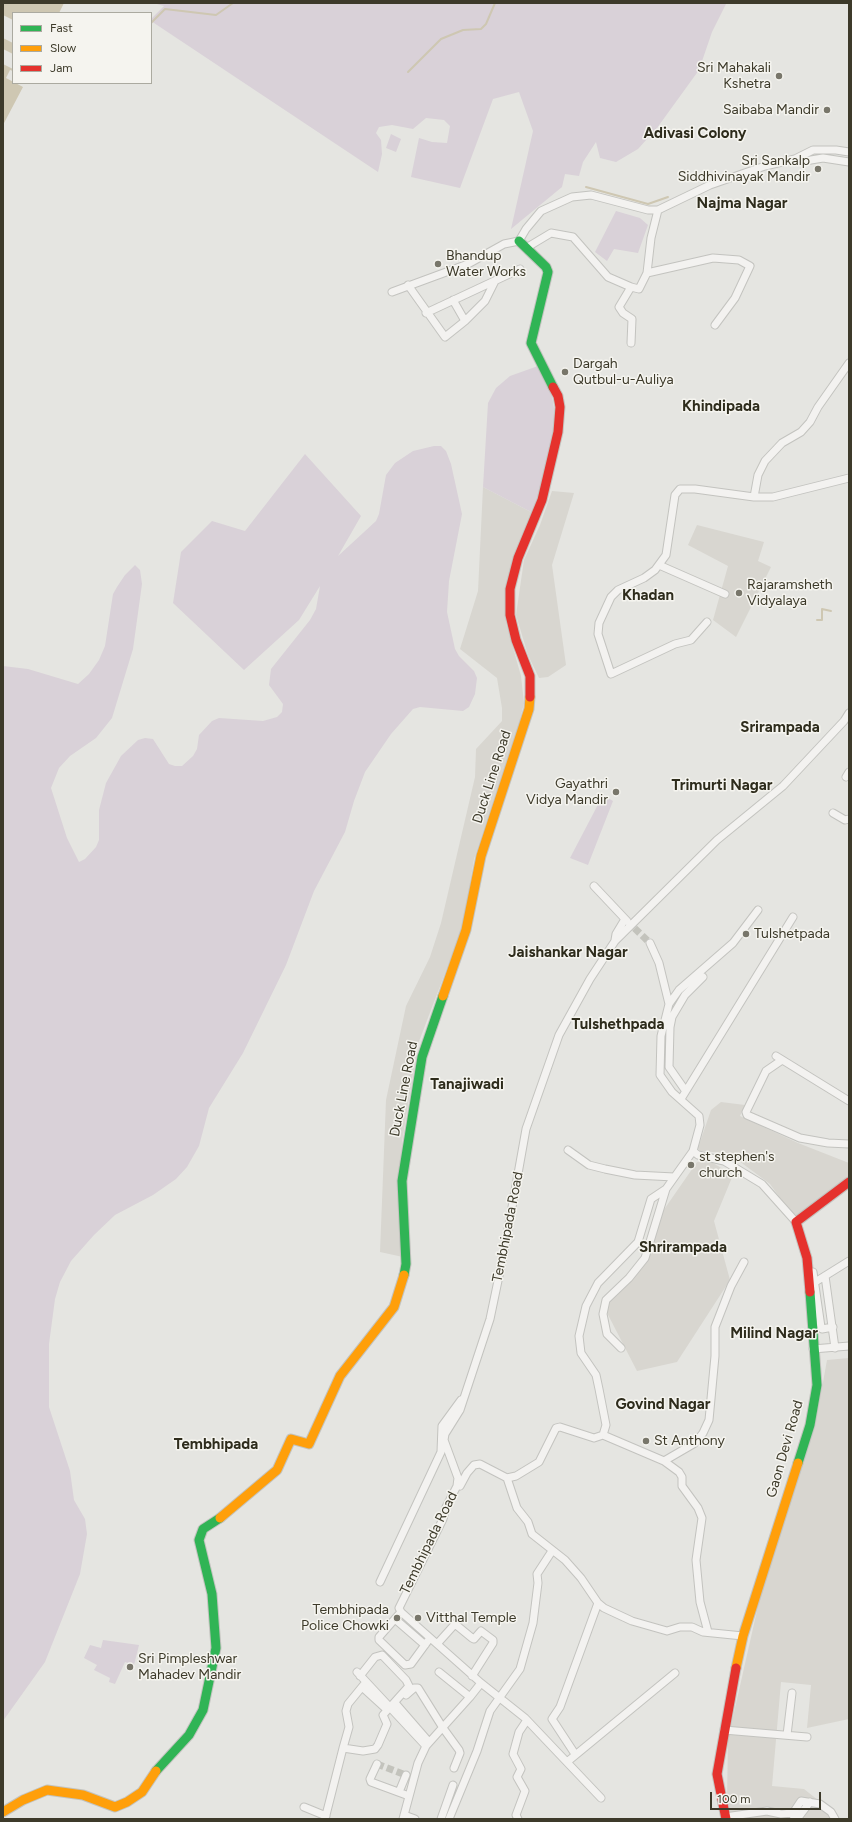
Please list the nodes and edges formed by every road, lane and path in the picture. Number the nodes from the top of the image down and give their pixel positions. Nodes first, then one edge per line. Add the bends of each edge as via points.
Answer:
1 (849, 152) edge
2 (795, 159) junction
3 (849, 162) edge
4 (658, 210) junction
5 (522, 244) junction
6 (520, 269) dead end
7 (647, 273) junction
8 (495, 281) junction
9 (408, 285) junction
10 (631, 287) junction
11 (392, 292) dead end
12 (453, 300) junction
13 (426, 313) junction
14 (465, 321) junction
15 (715, 325) dead end
16 (631, 343) dead end
17 (849, 363) edge
18 (849, 478) edge
19 (754, 497) junction
20 (659, 565) junction
21 (725, 594) dead end
22 (707, 622) dead end
23 (849, 713) edge
24 (833, 813) dead end
25 (849, 819) edge
26 (594, 886) dead end
27 (758, 910) dead end
28 (793, 917) dead end
29 (615, 941) junction
30 (650, 943) tunnel mouth
31 (703, 977) dead end
32 (669, 1004) junction
33 (685, 1090) junction
34 (681, 1098) junction
35 (849, 1101) edge
36 (849, 1144) edge
37 (568, 1150) dead end
38 (693, 1151) junction
39 (674, 1177) junction
40 (849, 1182) edge
41 (666, 1189) junction
42 (796, 1222) junction
43 (849, 1261) edge
44 (744, 1262) dead end
45 (813, 1272) dead end
46 (825, 1276) junction
47 (812, 1284) junction
48 (833, 1327) junction
49 (849, 1346) edge
50 (621, 1348) dead end
51 (835, 1348) junction
52 (814, 1349) junction
53 (464, 1398) junction
54 (603, 1435) junction
55 (664, 1461) junction
56 (507, 1478) junction
57 (443, 1519) junction
58 (552, 1551) junction
59 (380, 1582) dead end
60 (598, 1603) junction
61 (401, 1612) junction
62 (395, 1620) junction
63 (708, 1632) junction
64 (743, 1636) junction
65 (430, 1638) junction
66 (437, 1644) junction
67 (425, 1645) junction
68 (439, 1672) dead end
69 (675, 1673) dead end
70 (472, 1676) junction
71 (481, 1683) junction
72 (364, 1684) junction
73 (792, 1693) dead end
74 (470, 1697) junction
75 (499, 1698) junction
76 (391, 1707) junction
77 (527, 1720) junction
78 (444, 1727) junction
79 (724, 1730) junction
80 (787, 1735) junction
81 (807, 1737) dead end
82 (428, 1744) junction
83 (343, 1748) junction
84 (575, 1754) junction
85 (567, 1762) junction
86 (377, 1764) dead end
87 (456, 1768) dead end
88 (414, 1778) junction
89 (453, 1785) dead end
90 (399, 1792) junction
91 (409, 1796) junction
92 (601, 1798) dead end
93 (304, 1807) dead end
94 (3, 1812) edge
95 (403, 1817) edge
96 (795, 1817) edge
97 (326, 1818) edge
98 (725, 1818) edge
99 (415, 1819) edge
100 (440, 1819) edge
101 (449, 1819) edge
102 (518, 1819) edge
103 (835, 1819) edge

1 - 2 street via 813,150
2 - 3 street via 805,161 823,158
2 - 4 street via 764,166 710,185
4 - 5 street via 648,210 590,195 572,197 541,211 526,229
4 - 7 street via 651,238
5 - 9 street via 504,244 468,264
5 - 10 street via 551,233 573,237 608,276
5 - 94 street, Duck Line Road via 548,272 531,342 558,396 560,407 558,432 542,500 518,558 510,589 510,615 516,640 530,676 531,691 529,708 481,856 466,930 422,1057 402,1181 406,1264 403,1283 394,1306 340,1376 309,1444 291,1439 277,1470 230,1512 203,1529 199,1540 212,1594 216,1648 204,1710 189,1735 159,1767 142,1792 115,1807 83,1795 47,1790
6 - 8 street
7 - 10 street via 639,289
7 - 15 street via 713,258 733,259 750,266 735,298
8 - 12 street
8 - 14 street via 485,301
9 - 11 street
9 - 13 street
10 - 16 street via 619,307 632,319
12 - 13 street
12 - 14 street
13 - 14 street via 445,337
17 - 19 street via 810,422 801,432 782,443 766,461 758,475
18 - 19 street via 795,493
19 - 20 street via 680,489 675,495 666,554
20 - 21 street
20 - 22 street via 644,578 618,590 611,597 599,623 598,634 611,674 675,644 691,640
23 - 29 street via 783,786 717,840
24 - 25 street via 845,820
26 - 29 street via 626,920 616,934
27 - 32 street via 733,943 679,990
28 - 33 street
29 - 53 street, Tembhipada Road via 590,978 560,1035 526,1129 490,1319
30 - 32 street via 659,963
31 - 33 street via 685,996 672,1017 670,1027 669,1067
32 - 34 street via 661,1036 660,1075 672,1092
33 - 34 street
34 - 38 street via 699,1116 700,1125
35 - 36 street via 779,1058 766,1071 746,1112 747,1115 800,1138
37 - 39 street via 589,1164 605,1169 635,1176
38 - 39 street
38 - 42 street, Gaon Devi Road via 698,1155 724,1161 762,1184
39 - 41 street
40 - 42 street
41 - 50 street via 645,1258 606,1300 602,1314 606,1334
41 - 54 street via 651,1198 638,1242 598,1283 586,1306 579,1336 581,1353 598,1382 606,1425
42 - 47 street, Gaon Devi Road
43 - 46 street
44 - 55 street via 731,1286 715,1327 709,1420 695,1443
45 - 47 street
46 - 47 street
46 - 48 street
47 - 48 street via 821,1327
47 - 52 street, Gaon Devi Road
48 - 51 street
49 - 51 street
51 - 52 street
52 - 64 street, Gaon Devi Road via 817,1385 810,1424
53 - 57 street, Tembhipada Road via 460,1410 445,1434 444,1440 458,1478
53 - 59 street via 442,1426 441,1452
54 - 55 street
54 - 56 street via 594,1438 556,1428 539,1462 516,1476
55 - 63 street via 679,1472 682,1486 702,1518 696,1560 700,1602
56 - 57 street via 480,1464 474,1465 467,1473
56 - 58 street via 517,1508 528,1522 532,1534
57 - 61 street, Tembhipada Road via 400,1602
58 - 60 street via 582,1578
58 - 75 street via 537,1574 533,1623 520,1669
60 - 63 street via 639,1623 667,1631 692,1627
60 - 84 street via 560,1707 552,1719
61 - 62 street
61 - 65 street, Tembhipada Road
62 - 67 street
62 - 67 street via 379,1640 405,1665 411,1664
63 - 64 street
64 - 79 street, Gaon Devi Road
65 - 66 street, Tembhipada Road
65 - 67 street
66 - 70 street, Tembhipada Road
66 - 70 street via 455,1624 474,1639 481,1631 493,1640
68 - 74 street
69 - 84 street
70 - 71 street, Tembhipada Road
71 - 74 street
71 - 75 street, Tembhipada Road
72 - 76 street
72 - 76 street via 358,1674 379,1654 382,1655 409,1686
72 - 83 street via 348,1704 346,1711 349,1727
73 - 80 street
74 - 78 street
75 - 77 street, Tembhipada Road
75 - 101 street via 490,1711 477,1751
76 - 78 street via 414,1688 418,1688
76 - 82 street
76 - 83 street via 383,1717 387,1724 375,1749 363,1751
77 - 85 street, Tembhipada Road
77 - 102 street via 519,1732 513,1754 521,1770 517,1778 525,1791 516,1815
78 - 82 street
78 - 87 street via 460,1753
79 - 80 street
79 - 98 street, Gaon Devi Road via 717,1774
80 - 81 street
82 - 88 street
83 - 97 street
84 - 85 street
85 - 92 street, Tembhipada Road
86 - 90 street via 370,1781
88 - 90 street via 404,1775
88 - 91 street
89 - 100 street
90 - 91 street
91 - 95 street
93 - 97 street
95 - 99 street
96 - 98 street via 768,1811
96 - 103 street via 799,1803 810,1802 826,1808

